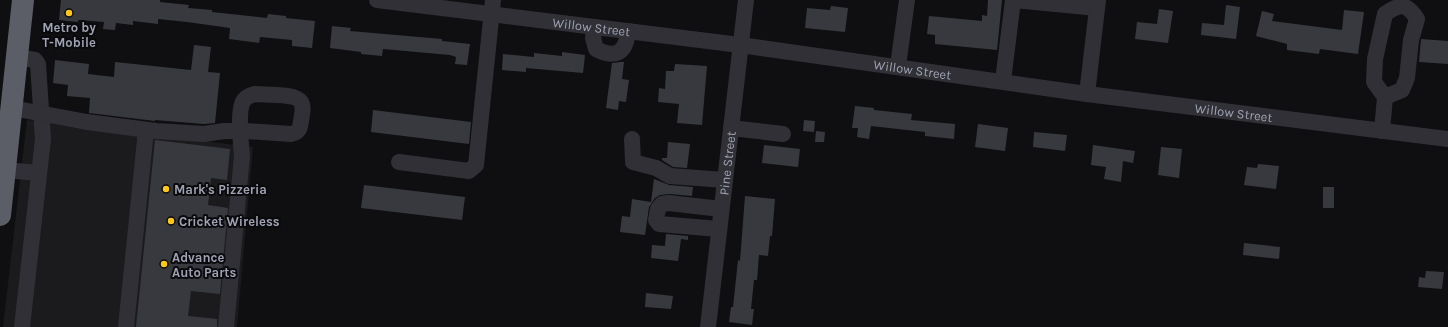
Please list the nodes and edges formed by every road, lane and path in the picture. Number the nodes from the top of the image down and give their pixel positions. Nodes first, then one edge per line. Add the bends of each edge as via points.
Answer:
1 (23, 0) edge
2 (377, 0) edge
3 (746, 0) edge
4 (907, 0) edge
5 (1014, 0) edge
6 (1098, 4) edge
7 (492, 7) edge
8 (595, 27) junction
9 (628, 31) junction
10 (740, 45) junction
11 (17, 56) junction
12 (898, 66) junction
13 (1003, 82) junction
14 (1087, 94) junction
15 (1385, 98) junction
16 (12, 108) junction
17 (41, 114) junction
18 (731, 128) junction
19 (146, 130) junction
20 (1382, 131) junction
21 (783, 134) dead end
22 (632, 139) dead end
23 (1448, 139) edge
24 (400, 162) dead end
25 (3, 166) edge
26 (39, 173) junction
27 (725, 180) junction
28 (721, 209) junction
29 (0, 215) edge
30 (719, 229) junction
31 (22, 327) edge
32 (126, 327) edge
33 (226, 327) edge
34 (708, 327) edge

1 - 11 highway
2 - 7 street, Willow Street
3 - 10 street, Pine Street
4 - 12 street
5 - 6 street
5 - 13 street
6 - 14 street
7 - 8 street, Willow Street
7 - 24 street via 476,165 469,171
8 - 9 street, Willow Street
8 - 9 street via 593,38 596,50 601,52 621,52 627,42
9 - 10 street, Willow Street
10 - 12 street, Willow Street
10 - 18 street, Pine Street
11 - 16 highway
11 - 17 street via 35,60 38,64
12 - 13 street, Willow Street
13 - 14 street, Willow Street
14 - 20 street, Willow Street
15 - 15 street via 1374,82 1375,59 1385,14 1402,6 1411,10 1416,19 1407,78 1402,90
15 - 20 street
16 - 17 street
16 - 25 highway
17 - 19 street
17 - 26 street via 43,138
18 - 21 street
18 - 27 street, Pine Street
19 - 32 street
19 - 33 street via 204,134 240,131 242,156
20 - 23 street, Willow Street
22 - 27 street via 633,162 656,168 670,176
25 - 26 street
25 - 29 highway
26 - 31 street
27 - 28 street, Pine Street
28 - 30 street, Pine Street
28 - 30 street via 662,204 656,220 659,224
30 - 34 street, Pine Street

